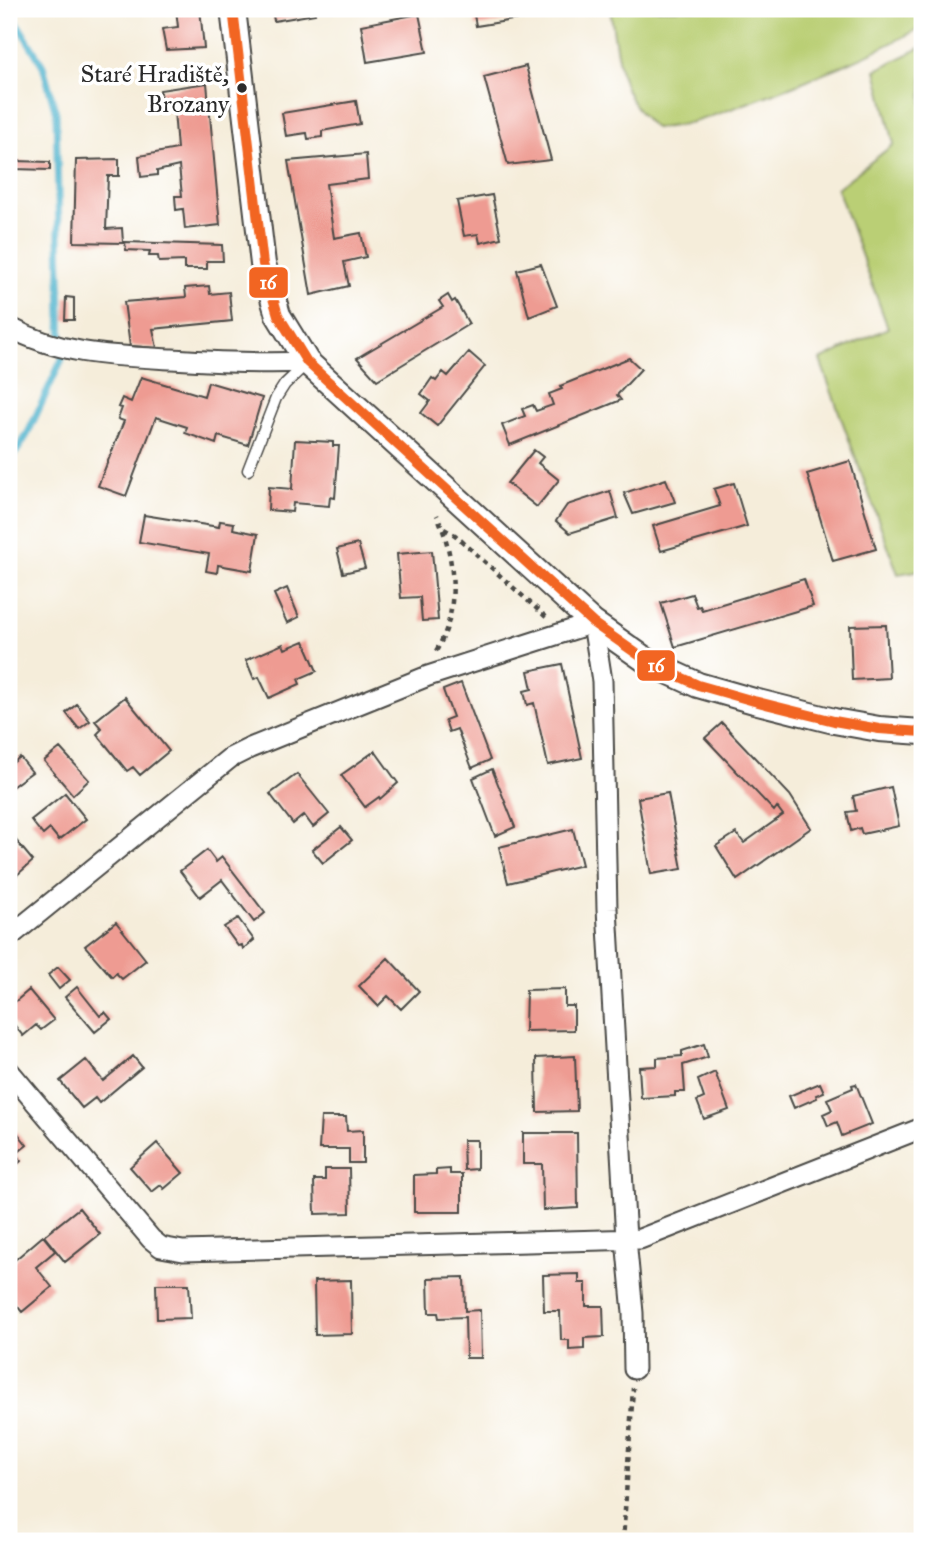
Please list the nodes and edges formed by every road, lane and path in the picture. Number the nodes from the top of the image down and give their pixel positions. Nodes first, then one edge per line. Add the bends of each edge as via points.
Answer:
1 (233, 9) edge
2 (9, 327) edge
3 (307, 362) junction
4 (248, 470) dead end
5 (435, 510) dead end
6 (443, 529) junction
7 (593, 624) junction
8 (564, 633) junction
9 (428, 676) junction
10 (918, 731) edge
11 (9, 937) edge
12 (9, 1071) edge
13 (922, 1128) edge
14 (626, 1240) junction
15 (634, 1369) joint
16 (622, 1541) edge

1 - 3 street via 263,264 278,315
2 - 3 street via 50,346 77,352 255,364
3 - 4 lane via 276,398
3 - 7 street
5 - 6 path
6 - 8 path
6 - 9 path via 451,567 452,610 442,642 424,664
7 - 8 street
7 - 10 street via 650,663 698,685 834,721
7 - 14 street via 602,681 607,909
8 - 9 street
9 - 11 street via 230,758
12 - 14 street via 151,1239 170,1250
13 - 14 street via 652,1236
14 - 15 street
15 - 16 path

